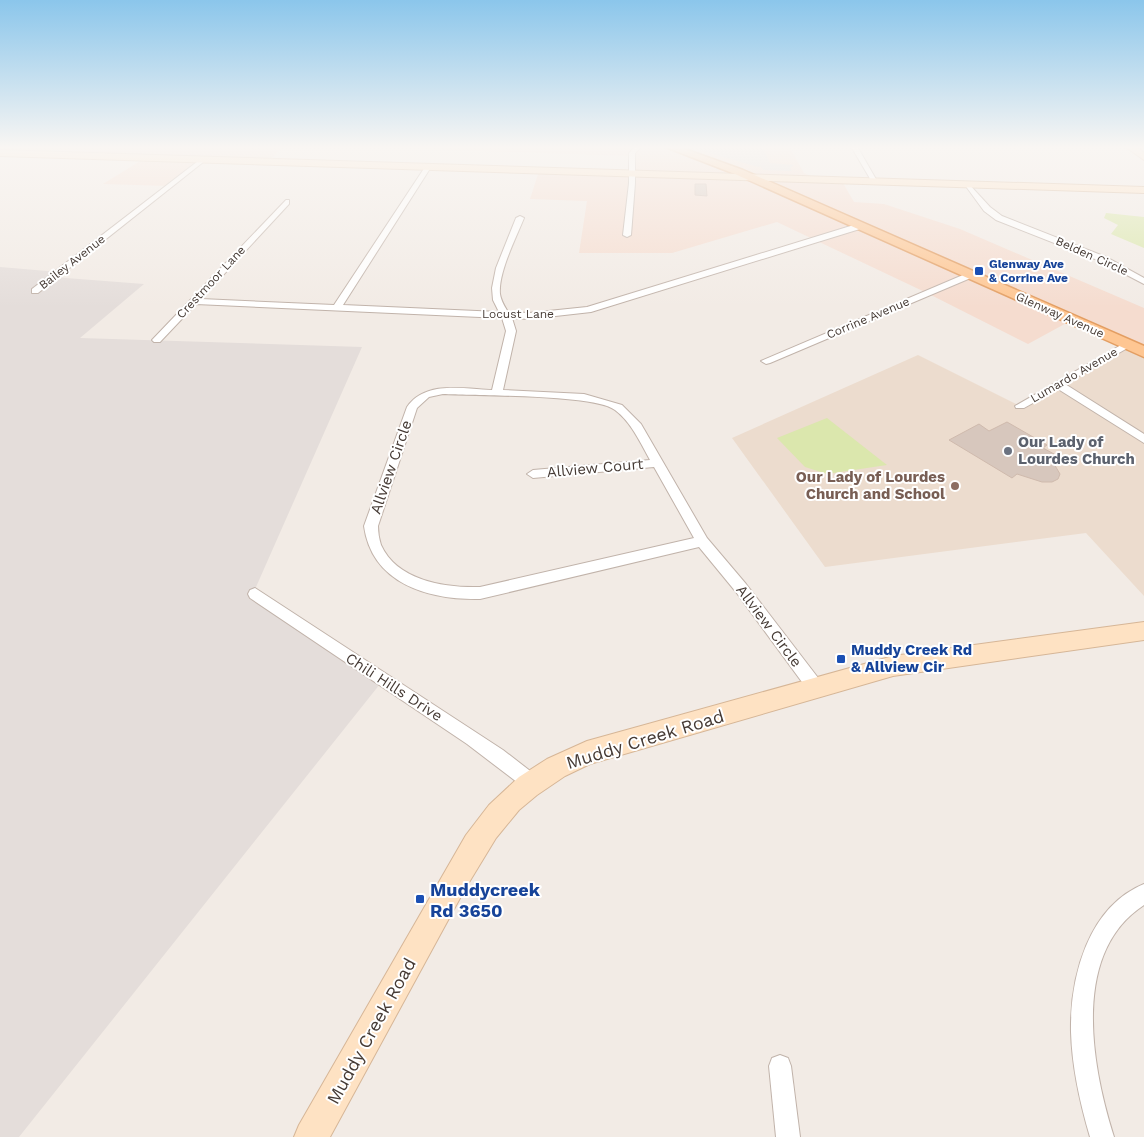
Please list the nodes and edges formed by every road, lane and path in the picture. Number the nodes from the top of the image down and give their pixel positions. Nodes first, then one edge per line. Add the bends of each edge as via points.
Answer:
1 (150, 201) edge
2 (406, 201) edge
3 (630, 201) edge
4 (804, 201) edge
5 (981, 201) edge
6 (286, 202) dead end
7 (520, 218) dead end
8 (860, 226) junction
9 (627, 235) dead end
10 (970, 275) junction
11 (1144, 281) edge
12 (34, 291) dead end
13 (193, 301) junction
14 (337, 307) junction
15 (504, 315) junction
16 (157, 340) dead end
17 (1128, 344) junction
18 (1144, 352) edge
19 (766, 361) dead end
20 (1059, 385) junction
21 (497, 393) junction
22 (1020, 406) dead end
23 (1144, 439) edge
24 (658, 463) junction
25 (533, 474) dead end
26 (702, 541) junction
27 (255, 594) dead end
28 (1144, 631) edge
29 (816, 688) junction
30 (532, 783) junction
31 (1144, 894) edge
32 (780, 1066) dead end
33 (312, 1137) edge
34 (788, 1137) edge
35 (1102, 1137) edge

1 - 12 street, Bailey Avenue
2 - 14 street
3 - 9 street
4 - 8 main road, Glenway Avenue
5 - 11 street, Belden Circle via 999,218 1085,251
6 - 13 street, Crestmoor Lane
7 - 15 street via 496,285 497,300
8 - 10 main road, Glenway Avenue
8 - 15 street, Locust Lane via 588,310 550,315
10 - 17 main road, Glenway Avenue
10 - 19 street, Corrine Avenue
13 - 14 street, Locust Lane
13 - 16 street, Crestmoor Lane
14 - 15 street, Locust Lane
15 - 21 street via 511,331
17 - 18 main road, Glenway Avenue
17 - 20 street, Lumardo Avenue
20 - 22 street, Lumardo Avenue
20 - 23 street
21 - 24 street, Allview Circle via 584,397 609,403 636,424
21 - 26 street, Allview Circle via 434,393 422,397 412,407 370,526 370,537 380,558 398,572 437,591 474,594
24 - 25 street, Allview Court
24 - 26 street, Allview Circle
26 - 29 street, Allview Circle
27 - 30 street, Chili Hills Drive via 498,755
28 - 29 street, Muddy Creek Road via 893,666
29 - 30 street, Muddy Creek Road via 587,753 557,766
30 - 33 street, Muddy Creek Road via 509,802 484,833
31 - 35 street via 1113,918 1100,939 1083,1002 1082,1046 1090,1097
32 - 34 street

